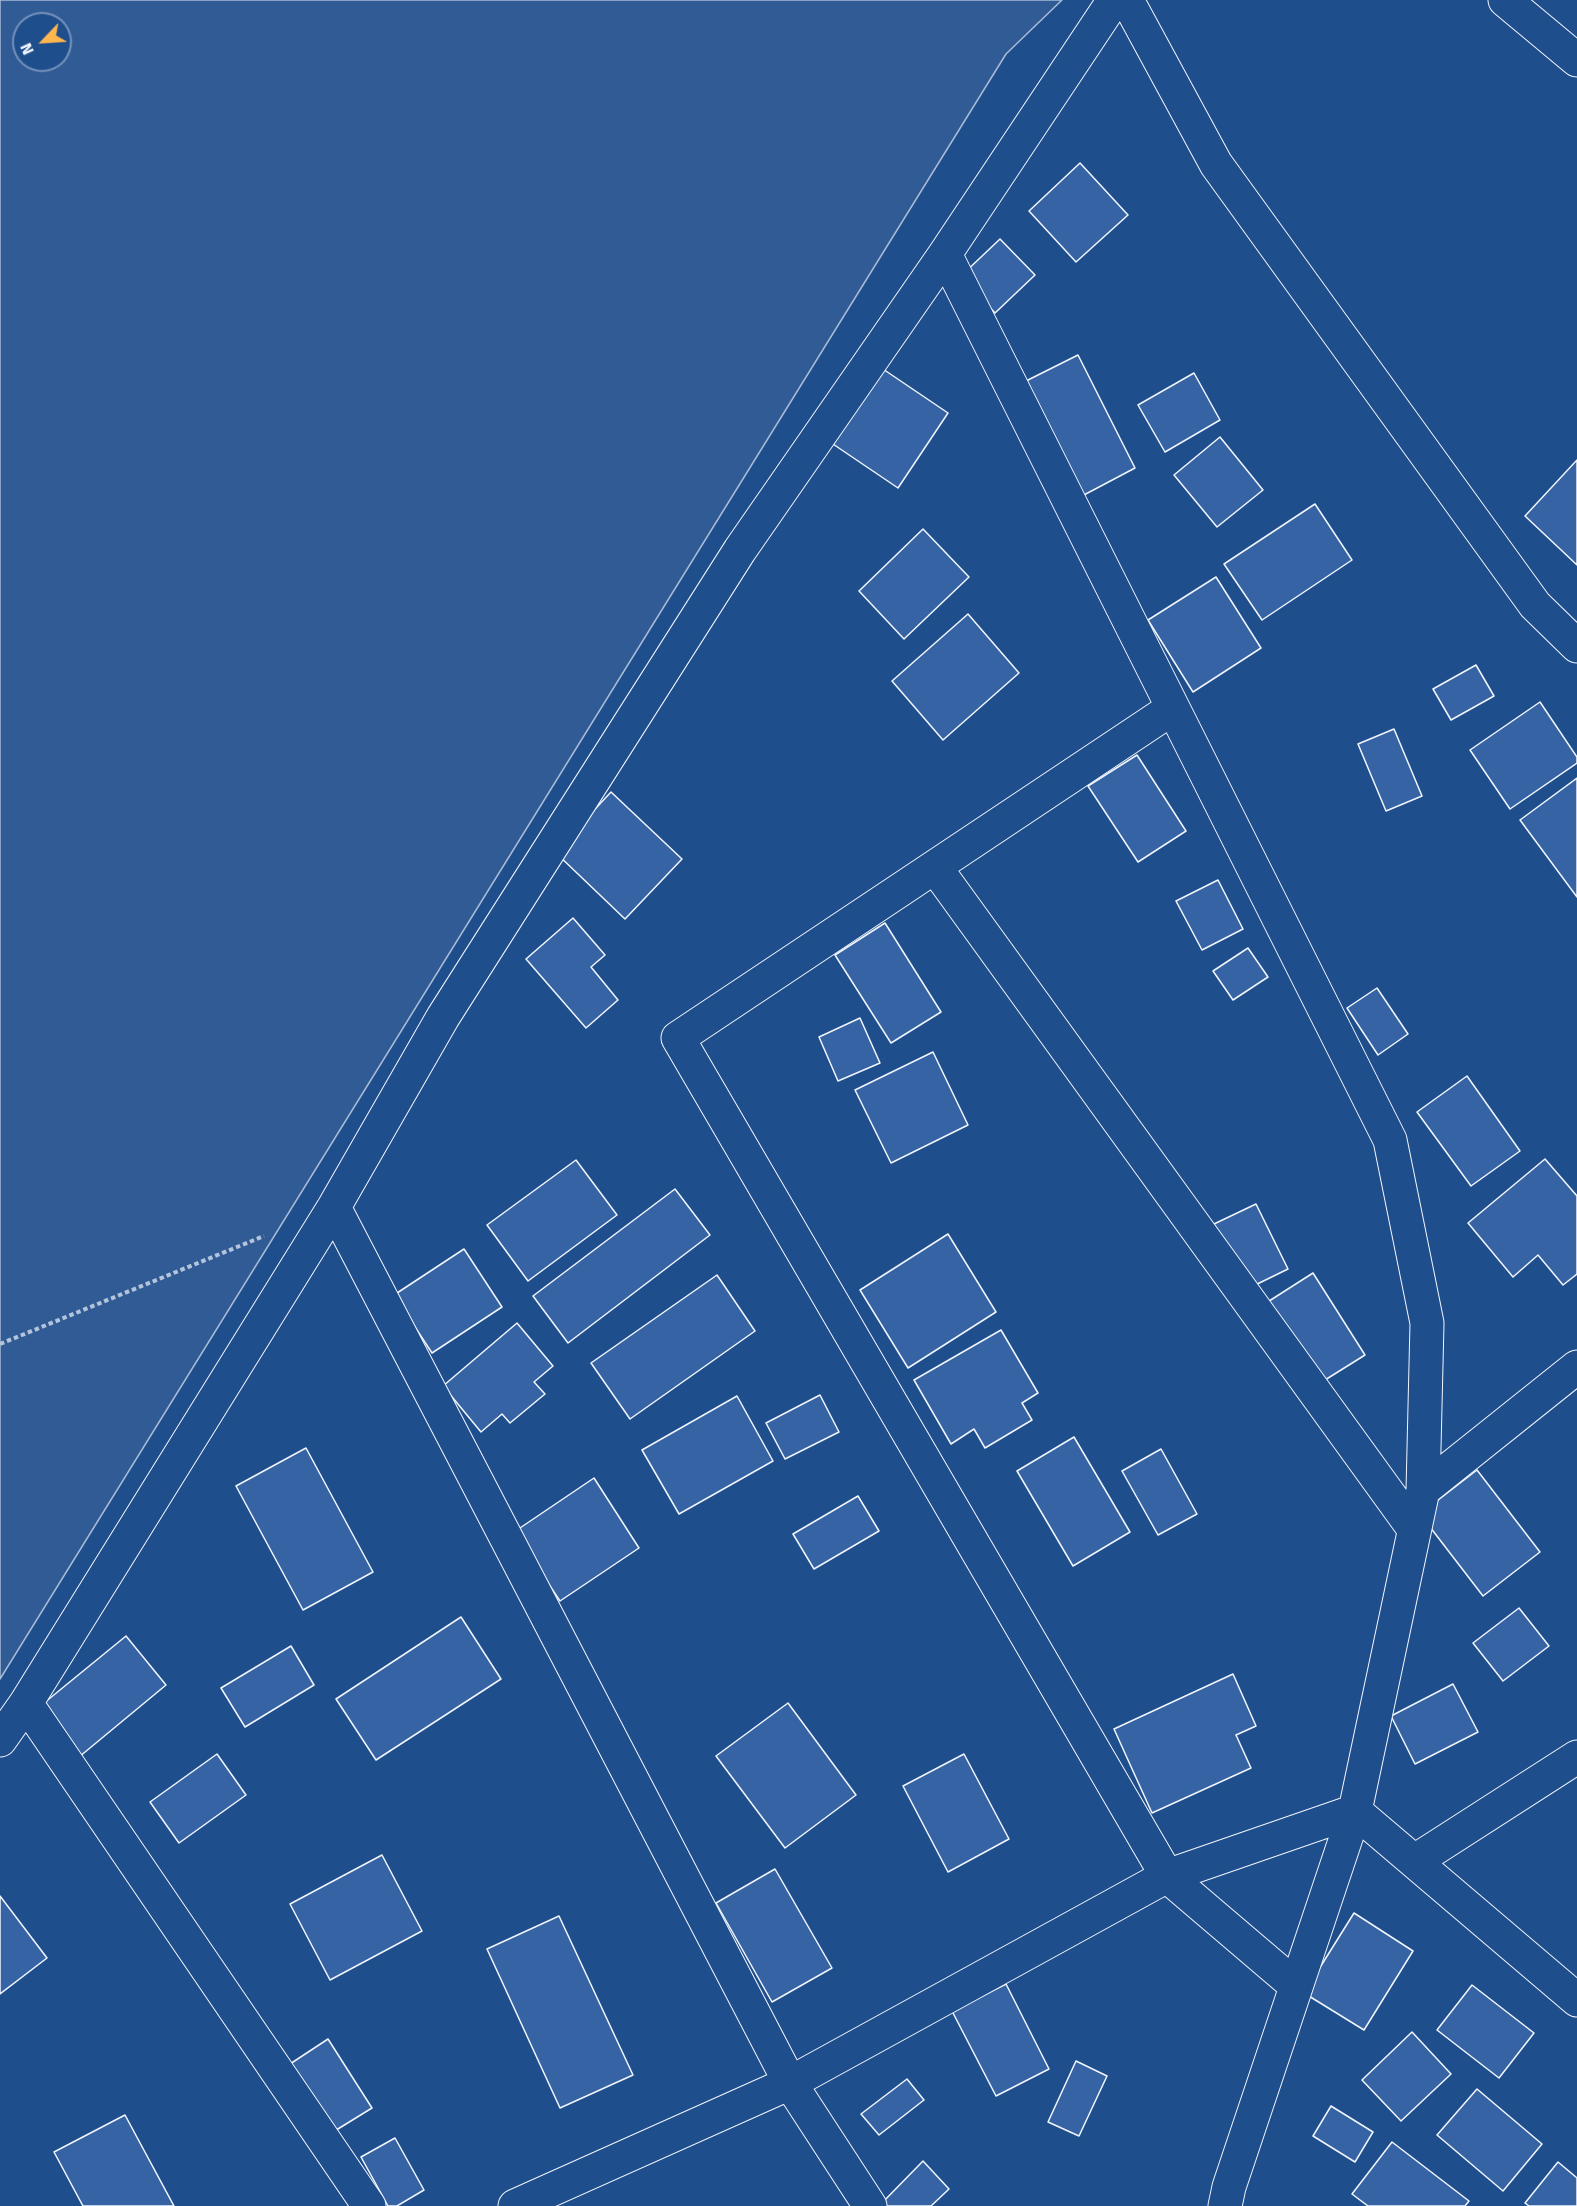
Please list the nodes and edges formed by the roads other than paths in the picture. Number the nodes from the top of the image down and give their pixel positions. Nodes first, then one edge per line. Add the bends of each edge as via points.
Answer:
1 (1114, 0) edge
2 (1127, 0) edge
3 (1506, 0) edge
4 (1577, 60) edge
5 (945, 254) junction
6 (1577, 646) edge
7 (1173, 708) junction
8 (935, 867) junction
9 (334, 1207) junction
10 (1577, 1367) edge
11 (1423, 1490) junction
12 (1414, 1529) junction
13 (26, 1703) junction
14 (0, 1740) edge
15 (1577, 1757) edge
16 (1355, 1811) junction
17 (1415, 1861) junction
18 (1167, 1876) junction
19 (1296, 1986) junction
20 (1577, 2000) edge
21 (790, 2084) junction
22 (1235, 2200) edge
23 (369, 2206) edge
24 (515, 2206) edge
25 (870, 2206) edge

1 - 5 street
2 - 6 street via 1216,164 1535,605
3 - 4 street
5 - 7 street
5 - 9 street via 740,550 443,1017
7 - 8 street
7 - 11 street via 1390,1140 1427,1323
8 - 12 street
8 - 18 street via 678,1038
9 - 13 street
9 - 21 street
10 - 11 street
11 - 12 street
12 - 16 street
13 - 14 street
13 - 23 street
15 - 17 street
16 - 17 street
16 - 18 street
16 - 19 street
17 - 20 street
18 - 19 street
18 - 21 street
19 - 22 street
21 - 24 street
21 - 25 street

